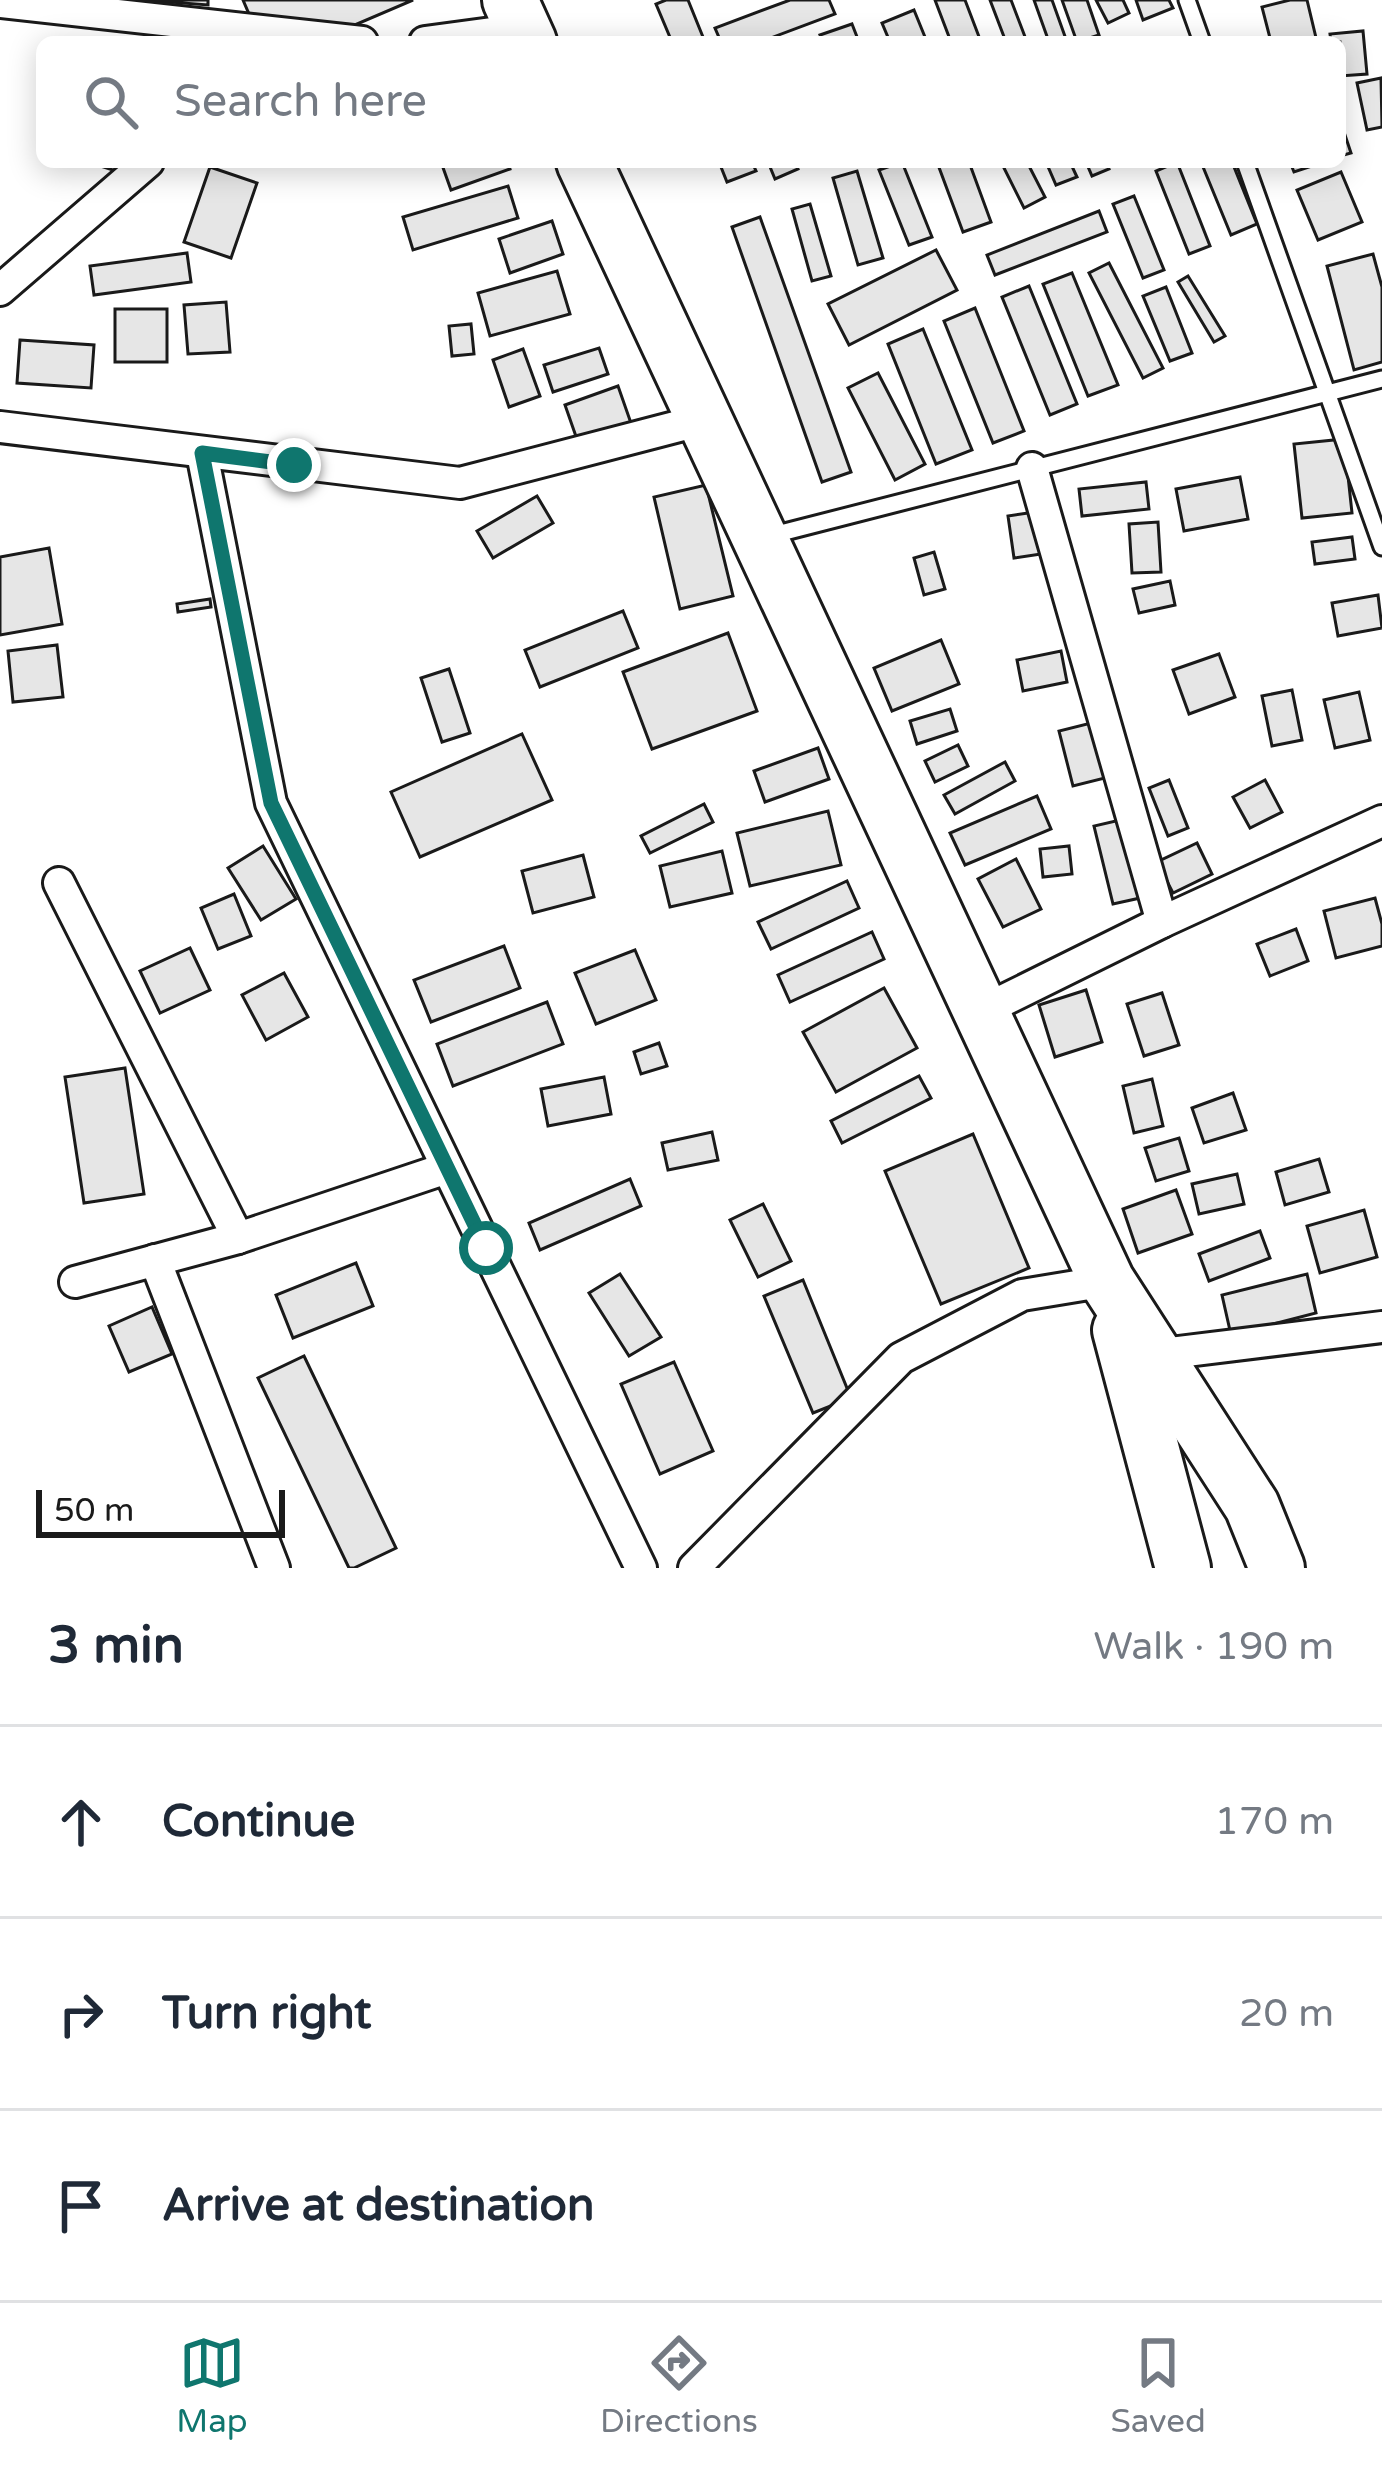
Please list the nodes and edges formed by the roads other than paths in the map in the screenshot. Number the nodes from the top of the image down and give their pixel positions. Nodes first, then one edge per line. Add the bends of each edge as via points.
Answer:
1 (1187, 0) edge
2 (0, 2) edge
3 (521, 24) edge
4 (267, 36) edge
5 (457, 36) edge
6 (1200, 36) edge
7 (141, 168) edge
8 (587, 168) edge
9 (1247, 168) edge
10 (0, 290) edge
11 (1382, 379) edge
12 (1328, 392) junction
13 (702, 420) junction
14 (0, 427) edge
15 (202, 453) junction
16 (1032, 468) junction
17 (758, 539) junction
18 (1382, 548) edge
19 (1382, 821) edge
20 (59, 883) dead end
21 (1162, 922) junction
22 (980, 1012) junction
23 (447, 1168) junction
24 (238, 1238) junction
25 (155, 1260) junction
26 (1107, 1281) junction
27 (75, 1282) dead end
28 (1382, 1327) edge
29 (1154, 1355) junction
30 (274, 1568) edge
31 (641, 1568) edge
32 (694, 1568) edge
33 (1183, 1568) edge
34 (1277, 1568) edge

1 - 6 lane
2 - 4 street
3 - 5 street
7 - 10 street
8 - 13 highway
9 - 12 lane
11 - 12 lane
12 - 16 lane
12 - 18 lane
13 - 15 street via 460,483
13 - 17 highway
14 - 15 street
15 - 23 street via 271,803
16 - 17 lane
16 - 21 street
17 - 22 highway
19 - 21 street
20 - 24 street
21 - 22 street
22 - 26 highway
23 - 24 street
23 - 31 street
24 - 25 street
25 - 27 street
25 - 30 street
26 - 29 highway
26 - 32 street via 1022,1295 901,1358
26 - 33 highway
28 - 29 street
29 - 34 highway via 1252,1506

